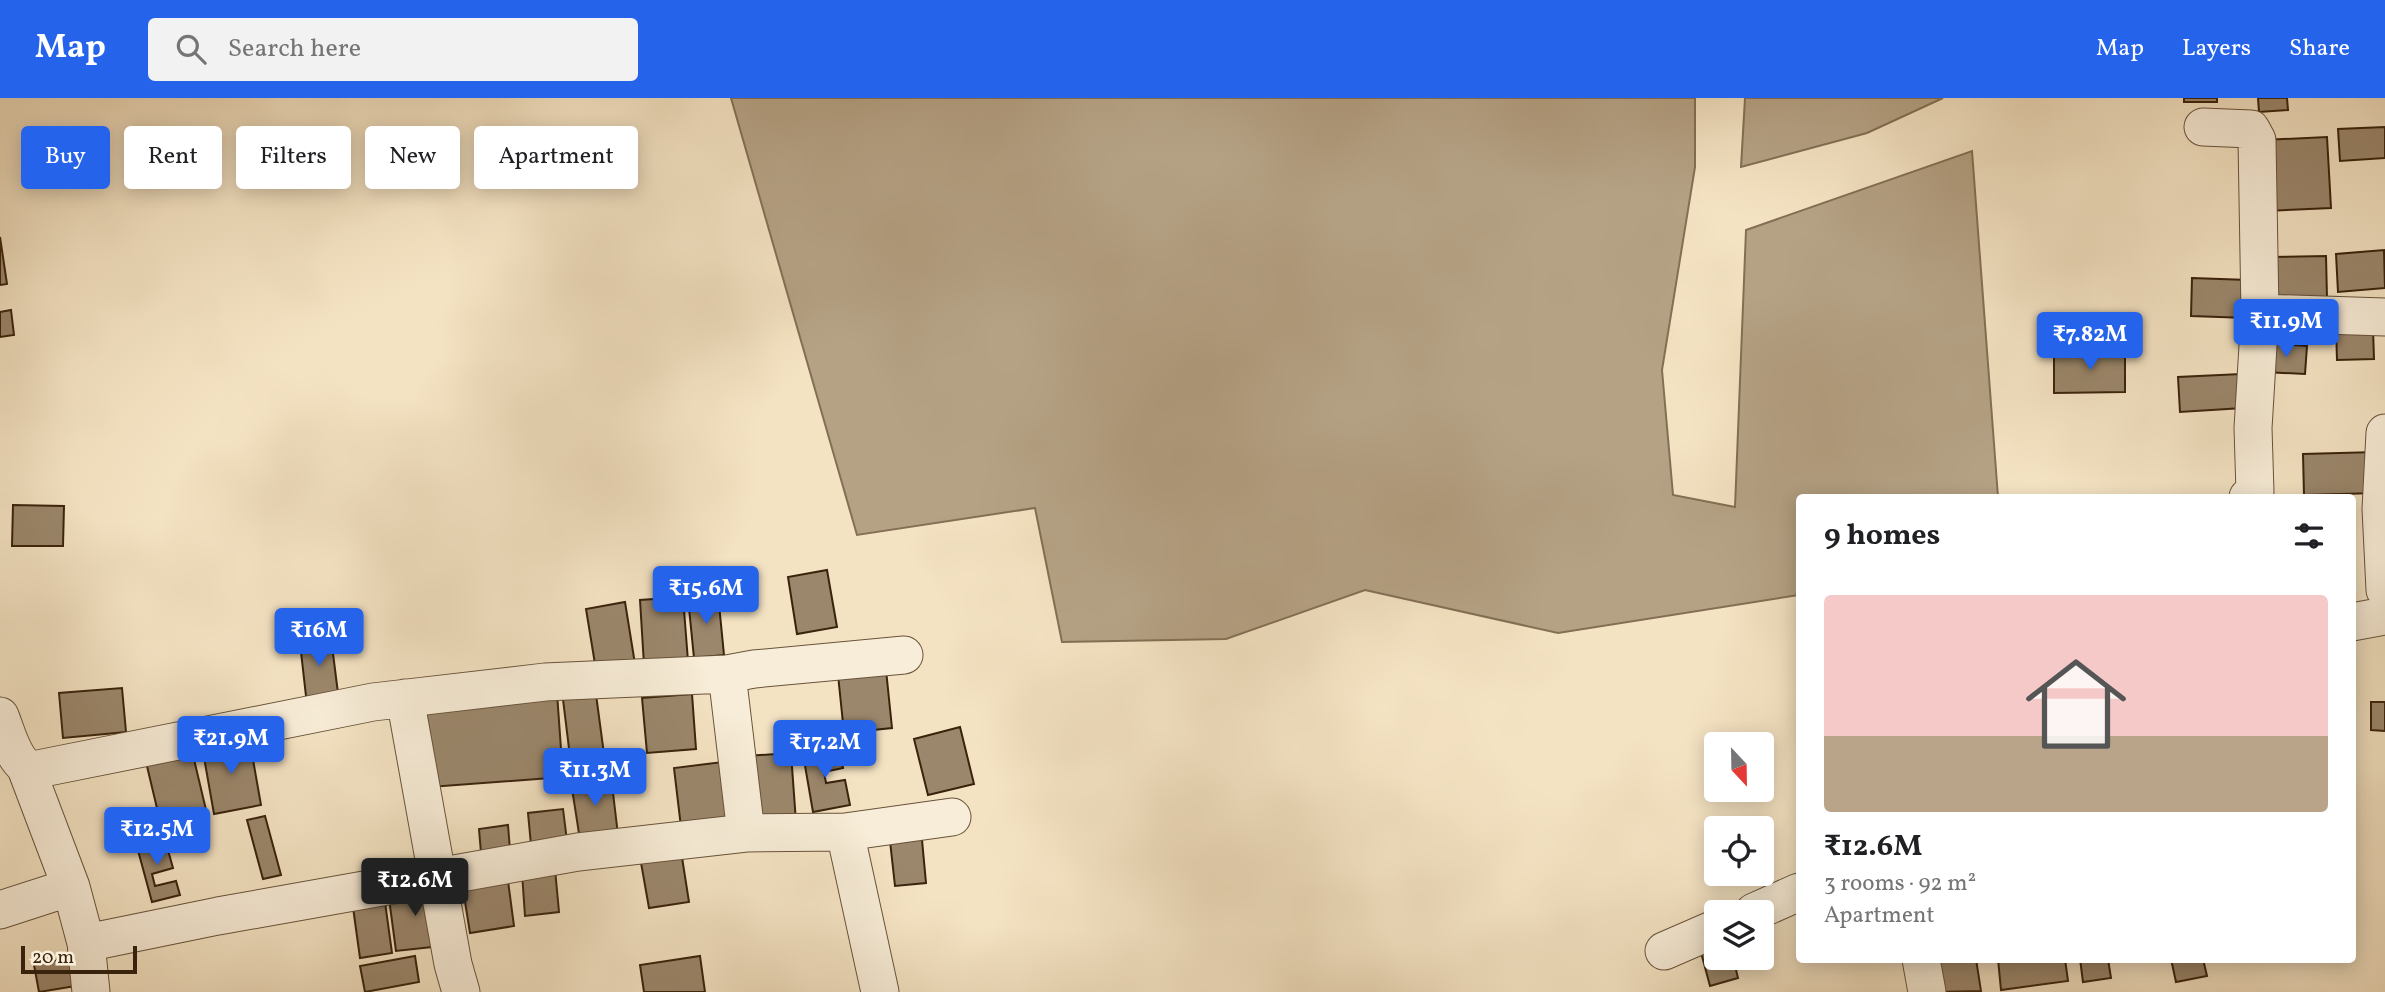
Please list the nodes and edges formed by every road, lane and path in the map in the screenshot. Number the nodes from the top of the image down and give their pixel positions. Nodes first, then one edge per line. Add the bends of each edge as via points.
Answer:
1 (2203, 127) dead end
2 (2260, 313) junction
3 (2385, 317) edge
4 (2385, 433) edge
5 (2252, 494) edge
6 (2385, 590) edge
7 (2385, 616) edge
8 (2356, 621) edge
9 (904, 655) dead end
10 (727, 674) junction
11 (405, 698) junction
12 (0, 716) edge
13 (26, 768) junction
14 (952, 817) dead end
15 (845, 832) junction
16 (746, 834) junction
17 (438, 877) junction
18 (71, 887) junction
19 (1796, 893) edge
20 (1774, 903) edge
21 (0, 910) edge
22 (1704, 934) edge
23 (86, 943) junction
24 (1664, 951) dead end
25 (1923, 963) edge
26 (91, 992) edge
27 (461, 992) edge
28 (880, 992) edge
29 (1927, 992) edge

1 - 2 street via 2251,130 2257,140
2 - 3 street
2 - 5 street
4 - 6 street via 2381,509
7 - 8 street
9 - 10 street
10 - 11 street via 545,682
10 - 16 street
11 - 13 street via 42,769
11 - 17 street
12 - 13 street
13 - 18 street
14 - 15 street
15 - 16 street
15 - 28 street
16 - 17 street via 578,852
17 - 23 street
17 - 27 street
18 - 21 street
18 - 23 street
19 - 20 street
22 - 24 street
23 - 26 street
25 - 29 street

